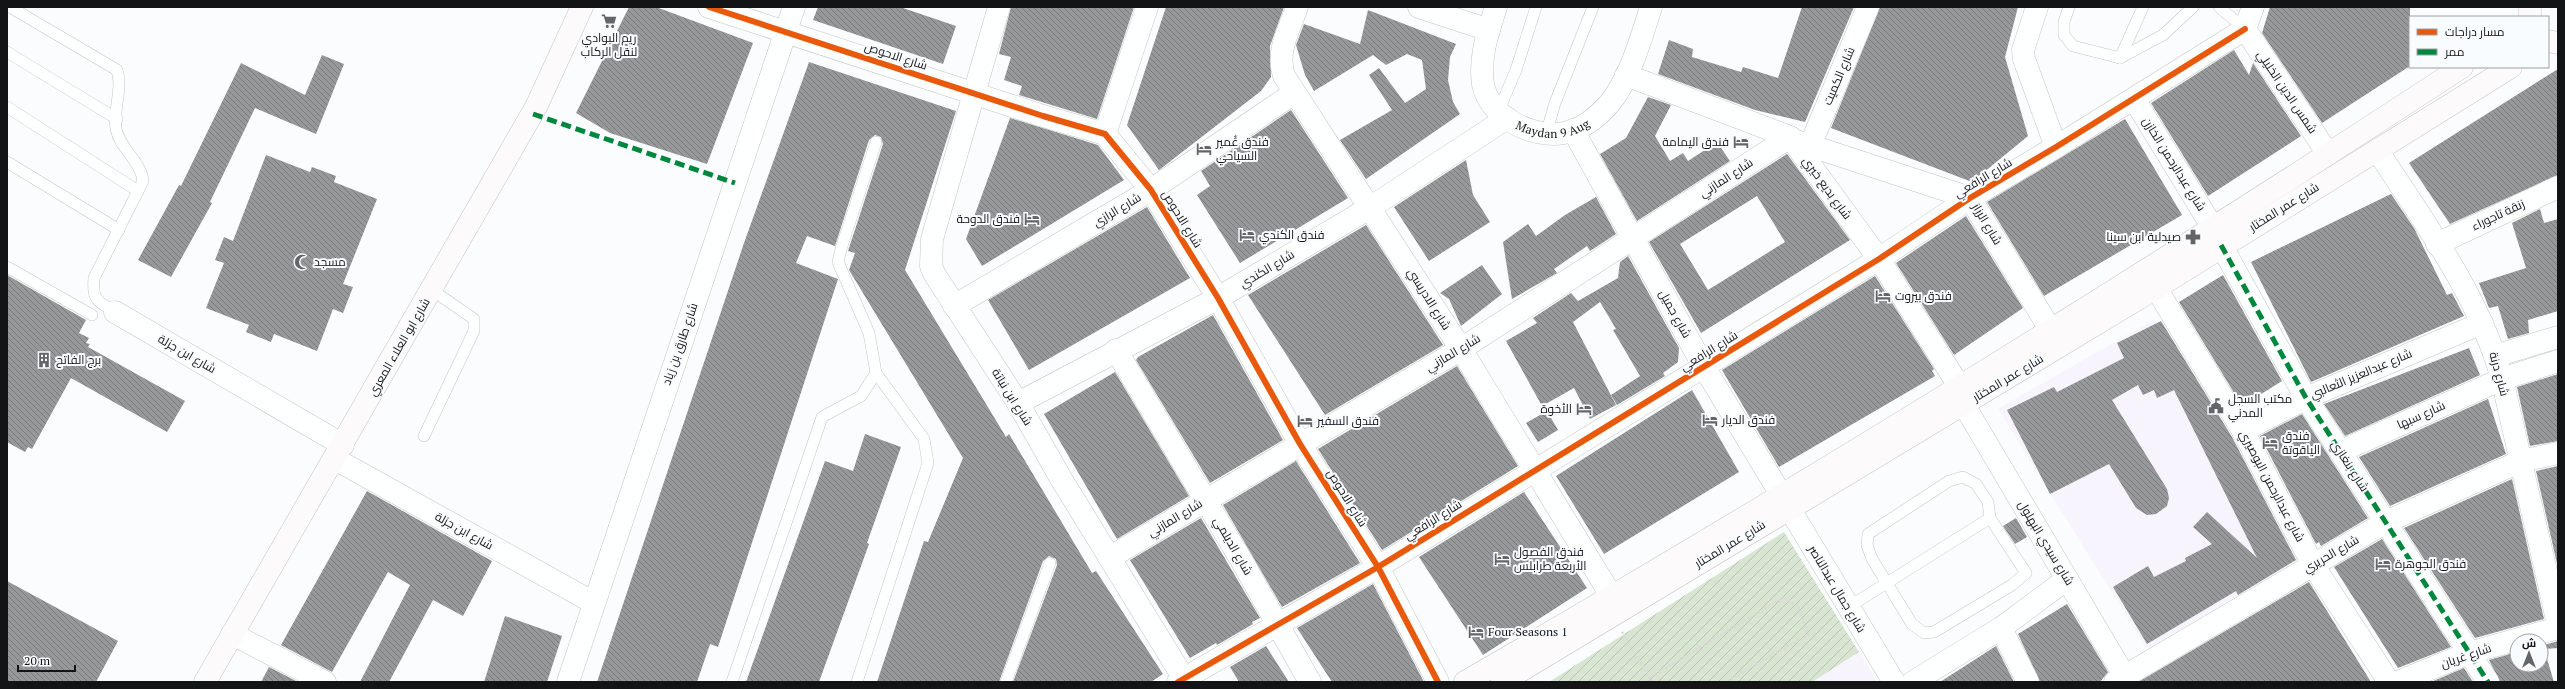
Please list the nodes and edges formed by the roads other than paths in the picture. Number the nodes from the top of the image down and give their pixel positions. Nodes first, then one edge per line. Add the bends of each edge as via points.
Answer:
1 (10, 7) edge
2 (582, 7) edge
3 (710, 7) edge
4 (794, 7) edge
5 (999, 7) edge
6 (1147, 7) edge
7 (1297, 7) edge
8 (1419, 7) edge
9 (1496, 7) edge
10 (1536, 7) edge
11 (1593, 7) edge
12 (1651, 7) edge
13 (1868, 7) edge
14 (2037, 7) edge
15 (2069, 7) edge
16 (2143, 7) edge
17 (2193, 7) edge
18 (2219, 7) edge
19 (2253, 7) edge
20 (2245, 29) junction
21 (1489, 30) junction
22 (785, 32) junction
23 (7, 52) edge
24 (2120, 58) junction
25 (2460, 68) edge
26 (2509, 68) edge
27 (1626, 75) junction
28 (974, 93) junction
29 (1294, 93) junction
30 (2134, 99) junction
31 (7, 107) edge
32 (1503, 114) junction
33 (117, 119) junction
34 (1573, 130) junction
35 (1104, 134) junction
36 (1546, 134) junction
37 (1798, 141) junction
38 (876, 142) dead end
39 (2056, 147) junction
40 (2377, 150) junction
41 (2328, 154) junction
42 (7, 162) edge
43 (2558, 187) edge
44 (1151, 190) junction
45 (138, 191) junction
46 (1970, 198) junction
47 (1371, 207) junction
48 (118, 230) junction
49 (2217, 237) junction
50 (1633, 238) junction
51 (2438, 244) junction
52 (1879, 259) junction
53 (7, 267) edge
54 (2156, 288) junction
55 (432, 290) junction
56 (1218, 298) junction
57 (954, 306) junction
58 (115, 312) joint
59 (92, 315) dead end
60 (2482, 323) junction
61 (2050, 329) junction
62 (2558, 337) edge
63 (1461, 349) junction
64 (1116, 350) junction
65 (2495, 356) junction
66 (2558, 361) edge
67 (1704, 367) junction
68 (876, 373) junction
69 (2502, 379) junction
70 (1962, 395) junction
71 (2306, 398) junction
72 (1018, 403) junction
73 (2243, 431) junction
74 (424, 436) dead end
75 (1300, 444) junction
76 (339, 452) junction
77 (2340, 452) junction
78 (2558, 453) edge
79 (2521, 461) junction
80 (1536, 470) junction
81 (1206, 499) junction
82 (1784, 502) junction
83 (1990, 518) junction
84 (2386, 522) junction
85 (1109, 558) junction
86 (1050, 563) dead end
87 (2313, 565) junction
88 (1378, 567) junction
89 (2067, 579) junction
90 (1887, 582) junction
91 (594, 603) junction
92 (1612, 607) junction
93 (1847, 608) junction
94 (2558, 624) edge
95 (1279, 625) junction
96 (2001, 628) junction
97 (2558, 628) edge
98 (232, 634) junction
99 (2469, 652) junction
100 (2123, 680) edge
101 (1183, 681) edge
102 (205, 682) edge
103 (325, 682) edge
104 (568, 682) edge
105 (732, 682) edge
106 (857, 682) edge
107 (1006, 682) edge
108 (1310, 682) edge
109 (1438, 682) edge
110 (1465, 682) edge
111 (1502, 682) edge
112 (1894, 682) edge
113 (1913, 682) edge
114 (2028, 682) edge
115 (2389, 682) edge
116 (2398, 682) edge
117 (2488, 682) edge

1 - 33 lane via 117,70 120,78
2 - 55 main road, شارع ابو العلاء المعري via 536,107
3 - 22 street, شارع الاحوص
4 - 22 street, شارع طارق بن زياد
5 - 28 street, شارع ابن نباتة
6 - 35 street
7 - 29 street, شارع الادريسي via 1280,53 1280,64
8 - 21 street
9 - 21 street, Maydan 9 Aug
10 - 32 lane
11 - 36 lane via 1555,103
12 - 27 street, Maydan 9 Aug
13 - 37 street, شارع الكميت
14 - 39 street via 2023,50 2024,59
15 - 24 lane via 2064,22 2064,35 2073,46
16 - 24 lane
17 - 24 lane via 2163,34
18 - 20 lane
19 - 20 street
20 - 30 street, شارع الرافعي
20 - 41 street, شمس الدين الخليلي
21 - 32 street, Maydan 9 Aug via 1483,54 1484,86
22 - 28 street, شارع الاحوص
22 - 91 street, شارع طارق بن زياد
23 - 33 lane
25 - 41 main road, شارع عمر المختار
26 - 40 main road, شارع عمر المختار
27 - 34 street, Maydan 9 Aug via 1610,103 1589,122
27 - 37 street
28 - 35 street, شارع الاحوص
28 - 57 street, شارع ابن نباتة via 932,239 930,255 931,266
29 - 44 street, شارع الرازي
29 - 47 street, شارع الادريسي
30 - 39 street, شارع الرافعي
30 - 49 street, شارع عبدالرحمن الخازن
31 - 45 lane
32 - 36 street, Maydan 9 Aug via 1523,127
32 - 47 street, شارع الكندي
33 - 45 lane via 116,128 121,142 143,174
34 - 36 street, Maydan 9 Aug
34 - 50 street, شارع جميل
35 - 44 street, شارع الاحوص
37 - 46 street, شارع الرزاز
37 - 50 street, شارع المازني
37 - 52 street, شارع بديع خيري
38 - 68 lane via 838,262 869,333
39 - 46 street, شارع الرافعي
40 - 49 main road, شارع عمر المختار
40 - 51 street, شارع درنة
41 - 49 main road, شارع عمر المختار
42 - 48 lane
43 - 51 street, زنقة تاجوراء
44 - 56 street, شارع الاحوص
44 - 57 street, شارع الرازي
45 - 48 lane
46 - 52 street, شارع الرافعي
46 - 61 street, شارع الرزاز
47 - 56 street, شارع الكندي
47 - 63 street, شارع الادريسي
48 - 58 lane via 94,278 93,293 98,302
49 - 54 main road, شارع عمر المختار
49 - 61 main road, شارع عمر المختار
49 - 71 street, شارع بنغازي
50 - 63 street, شارع المازني
50 - 67 street, شارع جميل
51 - 60 street, شارع درنة
52 - 67 street, شارع الرافعي
52 - 70 street, شارع بديع خيري
53 - 59 lane
54 - 70 main road, شارع عمر المختار
54 - 73 street, شارع عبدالرحمن البوصيري
55 - 74 lane via 474,318 474,332
55 - 76 main road, شارع ابو العلاء المعري
56 - 64 street, شارع الكندي
56 - 75 street, شارع الاحوص
57 - 72 street, شارع ابن نباتة
58 - 76 street, شارع ابن جزلة
60 - 65 street, شارع درنة
60 - 71 street, شارع عبدالعزيز الثعالبي
61 - 70 main road, شارع عمر المختار
62 - 65 street
63 - 75 street, شارع المازني
63 - 80 street, شارع الادريسي
64 - 72 street, شارع الكندي
64 - 81 street, شارع الديلمي
65 - 69 street, شارع درنة
66 - 69 street, شارع سبها
67 - 80 street, شارع الرافعي
67 - 82 street, شارع جميل
68 - 105 lane via 861,396 822,417
68 - 106 lane via 924,439 928,463
69 - 77 street, شارع سبها
69 - 79 street, شارع درنة
70 - 82 main road, شارع عمر المختار
70 - 89 street, شارع سيدي البهلول
71 - 73 street, شارع عبدالعزيز الثعالبي
71 - 77 street, شارع بنغازي
72 - 85 street, شارع ابن نباتة
73 - 87 street, شارع عبدالرحمن البوصيري
75 - 81 street, شارع المازني
75 - 88 street, شارع الاحوص
76 - 91 street, شارع ابن جزلة
76 - 98 main road, شارع ابو العلاء المعري
77 - 84 street, شارع بنغازي
78 - 79 street, شارع الحريري
79 - 84 street, شارع الحريري
79 - 94 street, شارع درنة
80 - 88 street, شارع الرافعي
80 - 92 street, شارع الادريسي
81 - 85 street, شارع المازني
81 - 95 street, شارع الديلمي
82 - 92 main road, شارع عمر المختار
82 - 93 street, شارع جمال عبدالناصر
83 - 90 lane
83 - 90 lane via 1988,502 1976,484 1963,477 1949,481 1868,534 1867,545 1872,560
83 - 90 lane via 2026,573 2012,585 1934,632 1924,633 1912,624
84 - 87 street, شارع الحريري
84 - 99 street, شارع بنغازي
85 - 101 street, شارع ابن نباتة
86 - 107 lane
87 - 100 street, شارع الحريري
87 - 115 street, شارع عبدالرحمن البوصيري
88 - 95 street, شارع الرافعي
88 - 109 street, شارع الاحوص
89 - 96 street
89 - 100 street, شارع سيدي البهلول
90 - 93 lane
91 - 104 street, شارع طارق بن زياد
92 - 110 main road, شارع عمر المختار
92 - 111 main road, شارع عمر المختار
93 - 112 street, شارع جمال عبدالناصر
95 - 101 street, شارع الرافعي
95 - 108 street, شارع الديلمي
96 - 113 street
96 - 114 street
97 - 99 street, شارع غريان
98 - 102 main road, شارع ابو العلاء المعري
98 - 103 street
99 - 116 street, شارع غريان
99 - 117 street, شارع بنغازي

